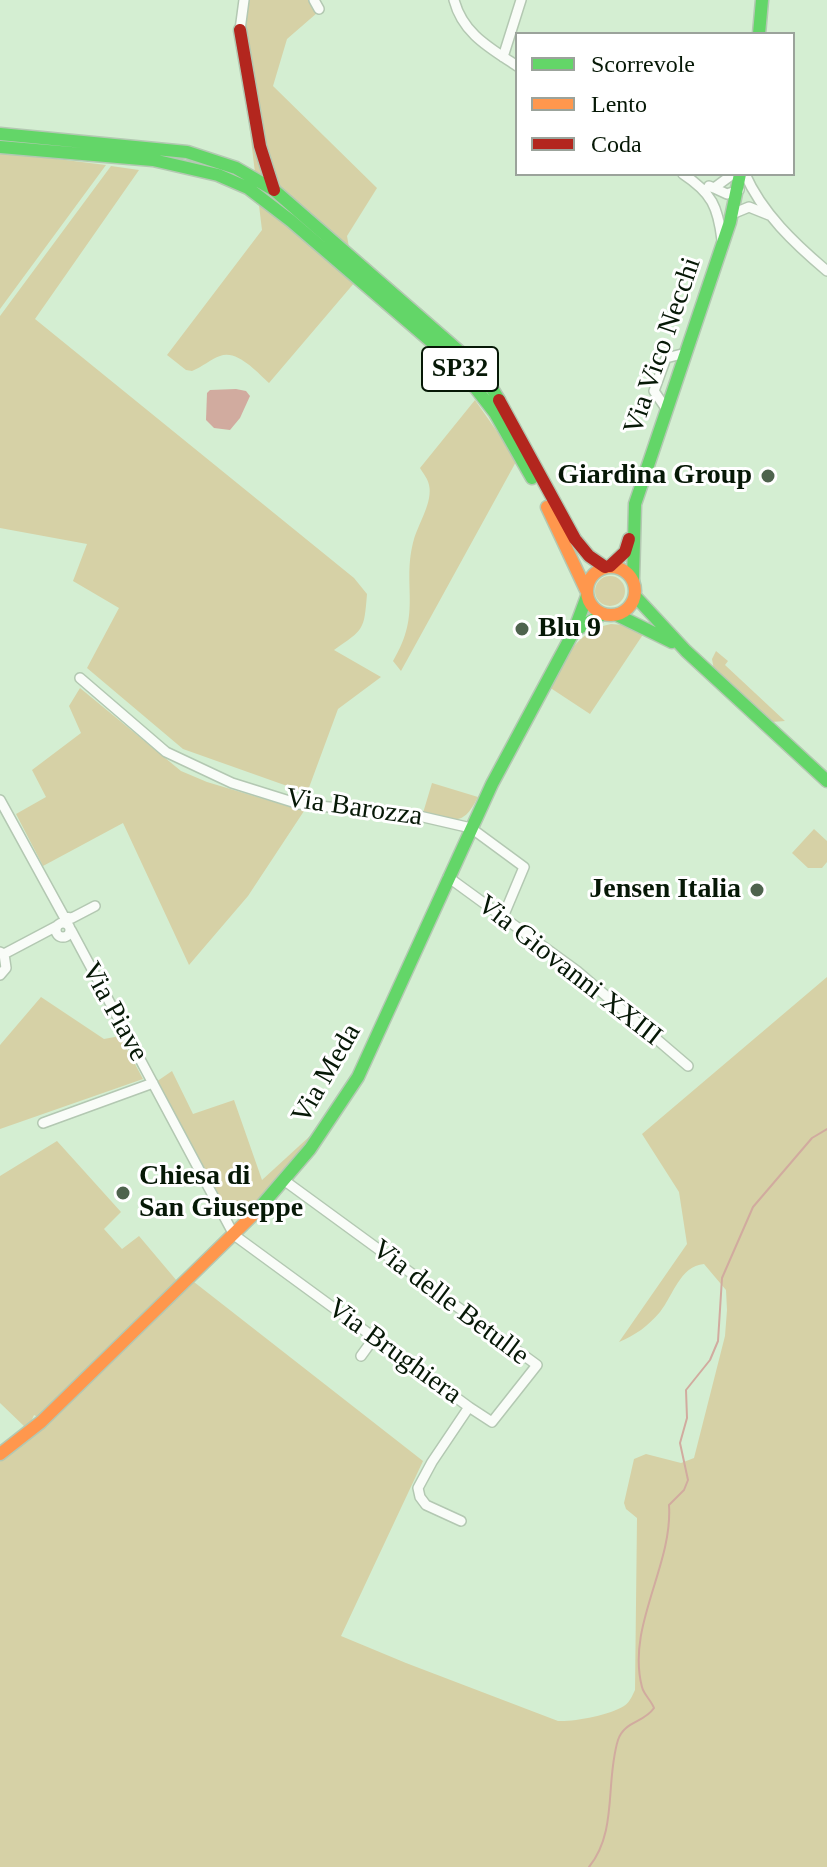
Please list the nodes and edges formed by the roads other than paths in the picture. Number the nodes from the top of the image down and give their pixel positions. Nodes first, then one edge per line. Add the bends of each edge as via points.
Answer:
1 (244, 0) edge
2 (454, 0) edge
3 (521, 0) edge
4 (762, 0) edge
5 (240, 30) joint
6 (759, 32) edge
7 (503, 57) junction
8 (515, 65) edge
9 (0, 134) edge
10 (0, 147) edge
11 (686, 176) edge
12 (730, 176) edge
13 (741, 176) edge
14 (743, 176) edge
15 (698, 184) junction
16 (714, 188) junction
17 (274, 190) junction
18 (753, 193) junction
19 (733, 201) junction
20 (714, 202) junction
21 (769, 215) junction
22 (723, 244) junction
23 (827, 271) edge
24 (686, 353) junction
25 (667, 410) junction
26 (632, 533) junction
27 (607, 567) junction
28 (633, 580) junction
29 (586, 593) junction
30 (635, 596) junction
31 (610, 614) junction
32 (574, 631) junction
33 (686, 651) junction
34 (80, 678) dead end
35 (827, 781) edge
36 (1, 801) edge
37 (471, 828) junction
38 (448, 877) junction
39 (95, 906) dead end
40 (503, 917) junction
41 (63, 929) junction
42 (2, 953) edge
43 (0, 975) edge
44 (688, 1066) dead end
45 (153, 1083) junction
46 (43, 1123) dead end
47 (285, 1181) junction
48 (234, 1235) junction
49 (374, 1338) junction
50 (361, 1356) dead end
51 (469, 1407) junction
52 (0, 1454) edge
53 (461, 1521) dead end

1 - 5 street
2 - 7 street via 459,17 479,41
3 - 7 street
4 - 6 main road
5 - 17 main road via 260,146
7 - 8 street
9 - 17 main road, SP32 via 187,152 236,168
10 - 29 main road, SP32 via 189,166 233,181 267,201 432,341 474,384 526,467
11 - 15 street
12 - 16 street
13 - 19 main road, Via Vico Necchi
14 - 18 street
15 - 16 street
15 - 20 street
16 - 19 street
17 - 27 main road, SP32 via 488,382 575,539
18 - 19 street
18 - 21 street
19 - 20 street
19 - 21 street
19 - 22 main road, Via Vico Necchi
20 - 22 street
21 - 23 street
22 - 24 main road, Via Vico Necchi
24 - 25 main road, Via Vico Necchi
24 - 25 street via 666,358 654,391
25 - 26 main road, Via Vico Necchi via 635,504
26 - 27 main road, Via Vico Necchi via 625,552
26 - 28 main road, Via Vico Necchi
27 - 28 main road via 624,571
27 - 29 main road via 592,575
28 - 30 main road
29 - 31 main road via 593,607
29 - 32 main road, Via Meda
30 - 31 main road via 630,606
30 - 33 main road
31 - 32 main road
31 - 33 main road
32 - 37 main road, Via Meda
33 - 35 main road
34 - 37 street, Via Barozza via 166,752 232,783 299,804 419,816
36 - 41 street, Via Piave
37 - 38 main road, Via Meda
37 - 40 street via 526,869
38 - 40 street, Via Giovanni XXIII
38 - 47 main road, Via Meda via 352,1088
39 - 41 street
40 - 44 street, Via Giovanni XXIII via 577,971
41 - 42 street
41 - 45 street, Via Piave
42 - 43 street via 6,968
45 - 46 street, Via Piave
45 - 48 street, Via Piave
47 - 48 main road, Via Meda
47 - 51 street, Via delle Betulle via 537,1365 492,1422
48 - 49 street, Via Brughiera
48 - 52 main road, Via Meda via 41,1422
49 - 50 street
49 - 51 street, Via Brughiera
51 - 53 street, Via Brughiera via 418,1488 426,1505

